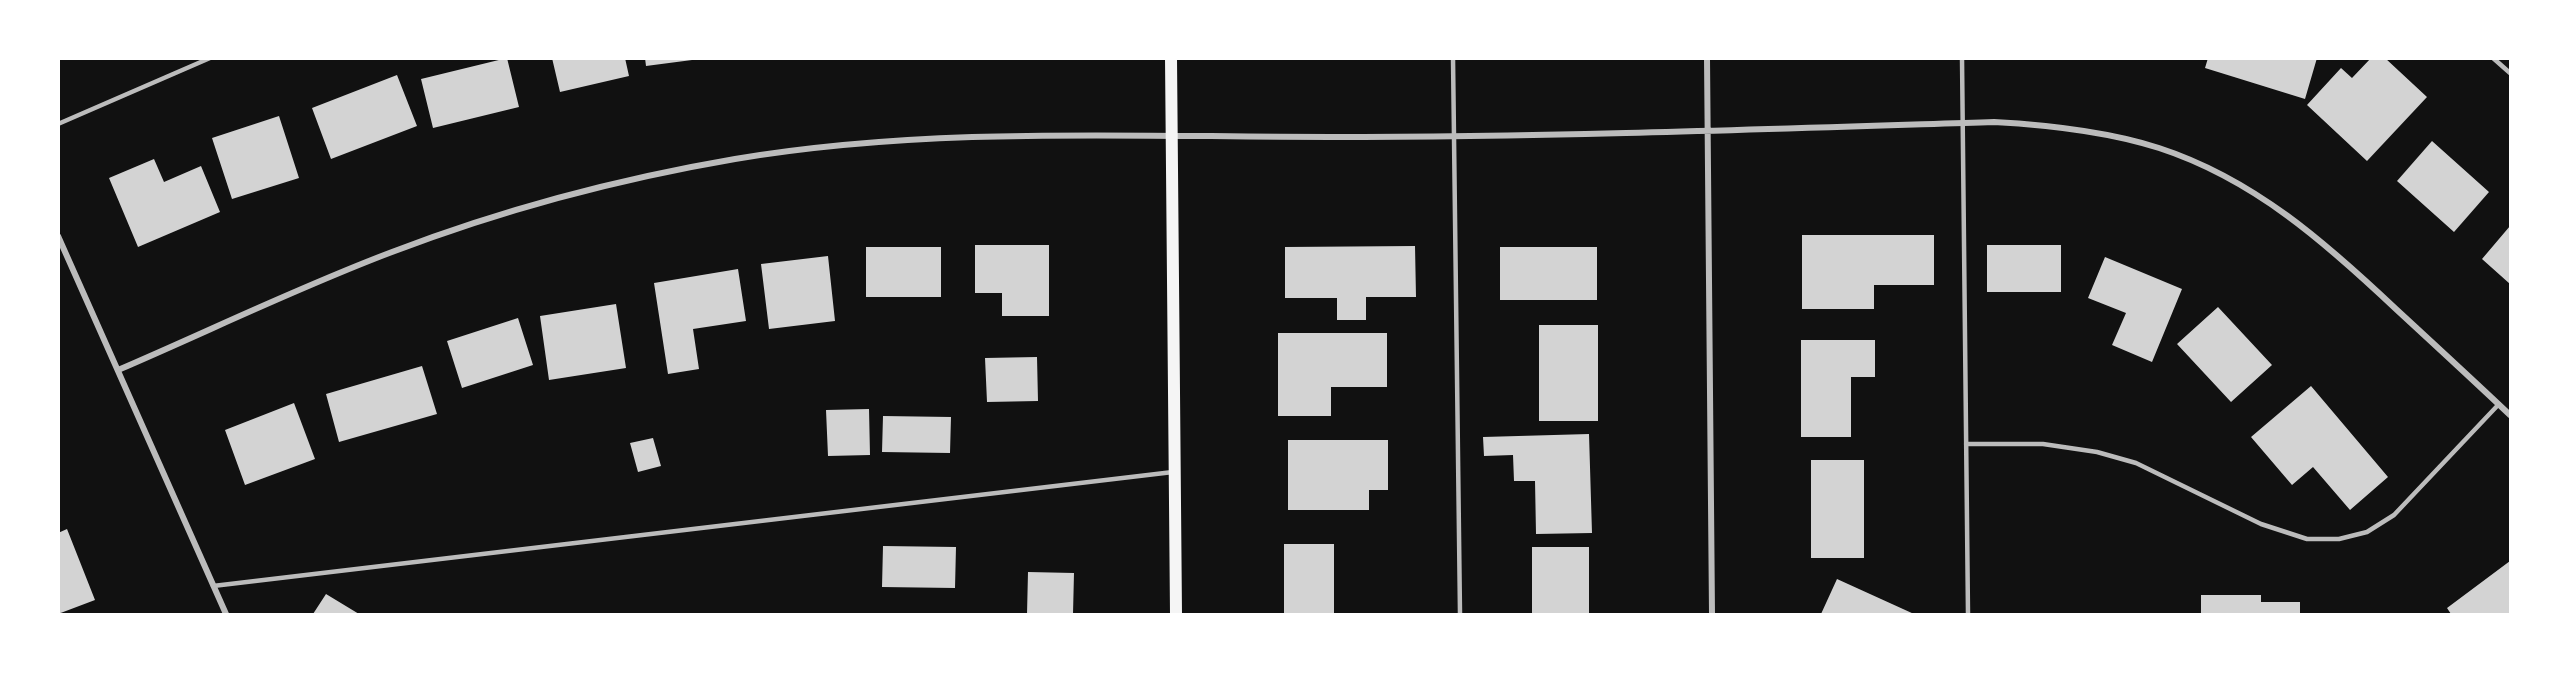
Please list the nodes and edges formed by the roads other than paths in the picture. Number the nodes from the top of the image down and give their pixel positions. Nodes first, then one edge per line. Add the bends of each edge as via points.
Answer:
1 (210, 58) edge
2 (1171, 58) edge
3 (1453, 58) edge
4 (1707, 58) edge
5 (1962, 58) edge
6 (2493, 58) edge
7 (2511, 73) edge
8 (1964, 123) junction
9 (58, 124) edge
10 (1708, 131) junction
11 (1172, 137) junction
12 (1454, 137) junction
13 (58, 236) edge
14 (118, 370) junction
15 (2499, 404) junction
16 (2511, 415) edge
17 (1966, 444) junction
18 (1175, 472) junction
19 (213, 586) junction
20 (226, 615) edge
21 (1176, 615) edge
22 (1460, 615) edge
23 (1712, 615) edge
24 (1968, 615) edge

1 - 9 lane
2 - 11 main road
3 - 12 lane
4 - 10 street
5 - 8 lane
6 - 7 lane
8 - 10 street
8 - 15 street via 2054,125 2159,148 2203,166 2248,190 2334,251
8 - 17 lane
10 - 12 street
10 - 23 street
11 - 12 street
11 - 14 street via 906,139 745,158 652,176 555,198 390,253
11 - 18 main road
12 - 22 lane
13 - 14 street
14 - 19 street
15 - 16 street
15 - 17 lane via 2394,515 2367,532 2339,539 2307,539 2261,524 2136,463 2097,452 2043,444
17 - 24 lane
18 - 19 lane
18 - 21 main road
19 - 20 street

